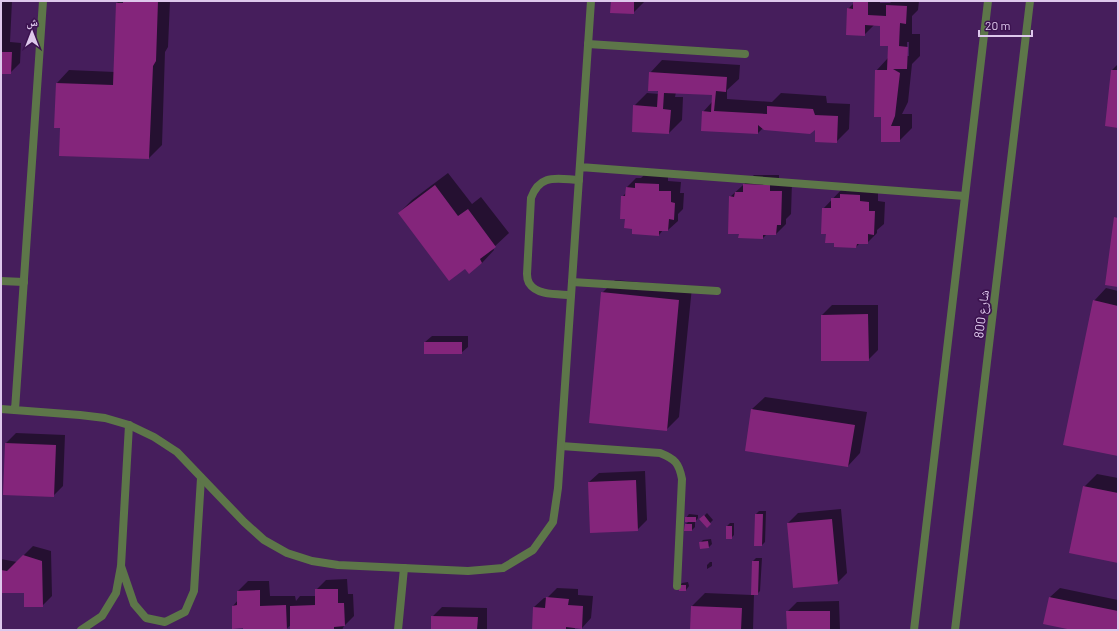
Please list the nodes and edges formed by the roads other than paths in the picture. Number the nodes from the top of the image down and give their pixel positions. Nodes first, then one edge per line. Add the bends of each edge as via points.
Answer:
1 (43, 1) edge
2 (591, 1) edge
3 (988, 1) edge
4 (1030, 1) edge
5 (588, 44) junction
6 (745, 54) dead end
7 (580, 167) junction
8 (579, 180) junction
9 (965, 196) junction
10 (1, 281) edge
11 (24, 282) junction
12 (572, 282) junction
13 (717, 291) dead end
14 (571, 295) junction
15 (1, 409) edge
16 (15, 410) junction
17 (129, 425) junction
18 (561, 446) junction
19 (201, 478) junction
20 (121, 566) junction
21 (404, 568) junction
22 (677, 586) dead end
23 (81, 630) edge
24 (398, 630) edge
25 (914, 630) edge
26 (955, 630) edge

1 - 11 street
2 - 5 street
3 - 9 street
4 - 26 street, شارع 800
5 - 6 street
5 - 7 street
7 - 8 street
7 - 9 street
8 - 12 street
8 - 14 street via 550,179 541,182 530,198 527,274 530,283 537,290 546,293
9 - 25 street
10 - 11 street
11 - 16 street
12 - 13 street
12 - 14 street
14 - 18 street
15 - 16 street
16 - 17 street via 99,417
17 - 19 street via 154,437 176,452
17 - 20 street
18 - 21 street via 552,522 533,550 503,568 468,571
18 - 22 street via 660,453 671,458 679,467 682,479
19 - 20 street via 194,591 186,612 165,622 146,618 134,604
19 - 21 street via 249,527 264,540 287,553 332,564
20 - 23 street via 116,593 102,616
21 - 24 street

